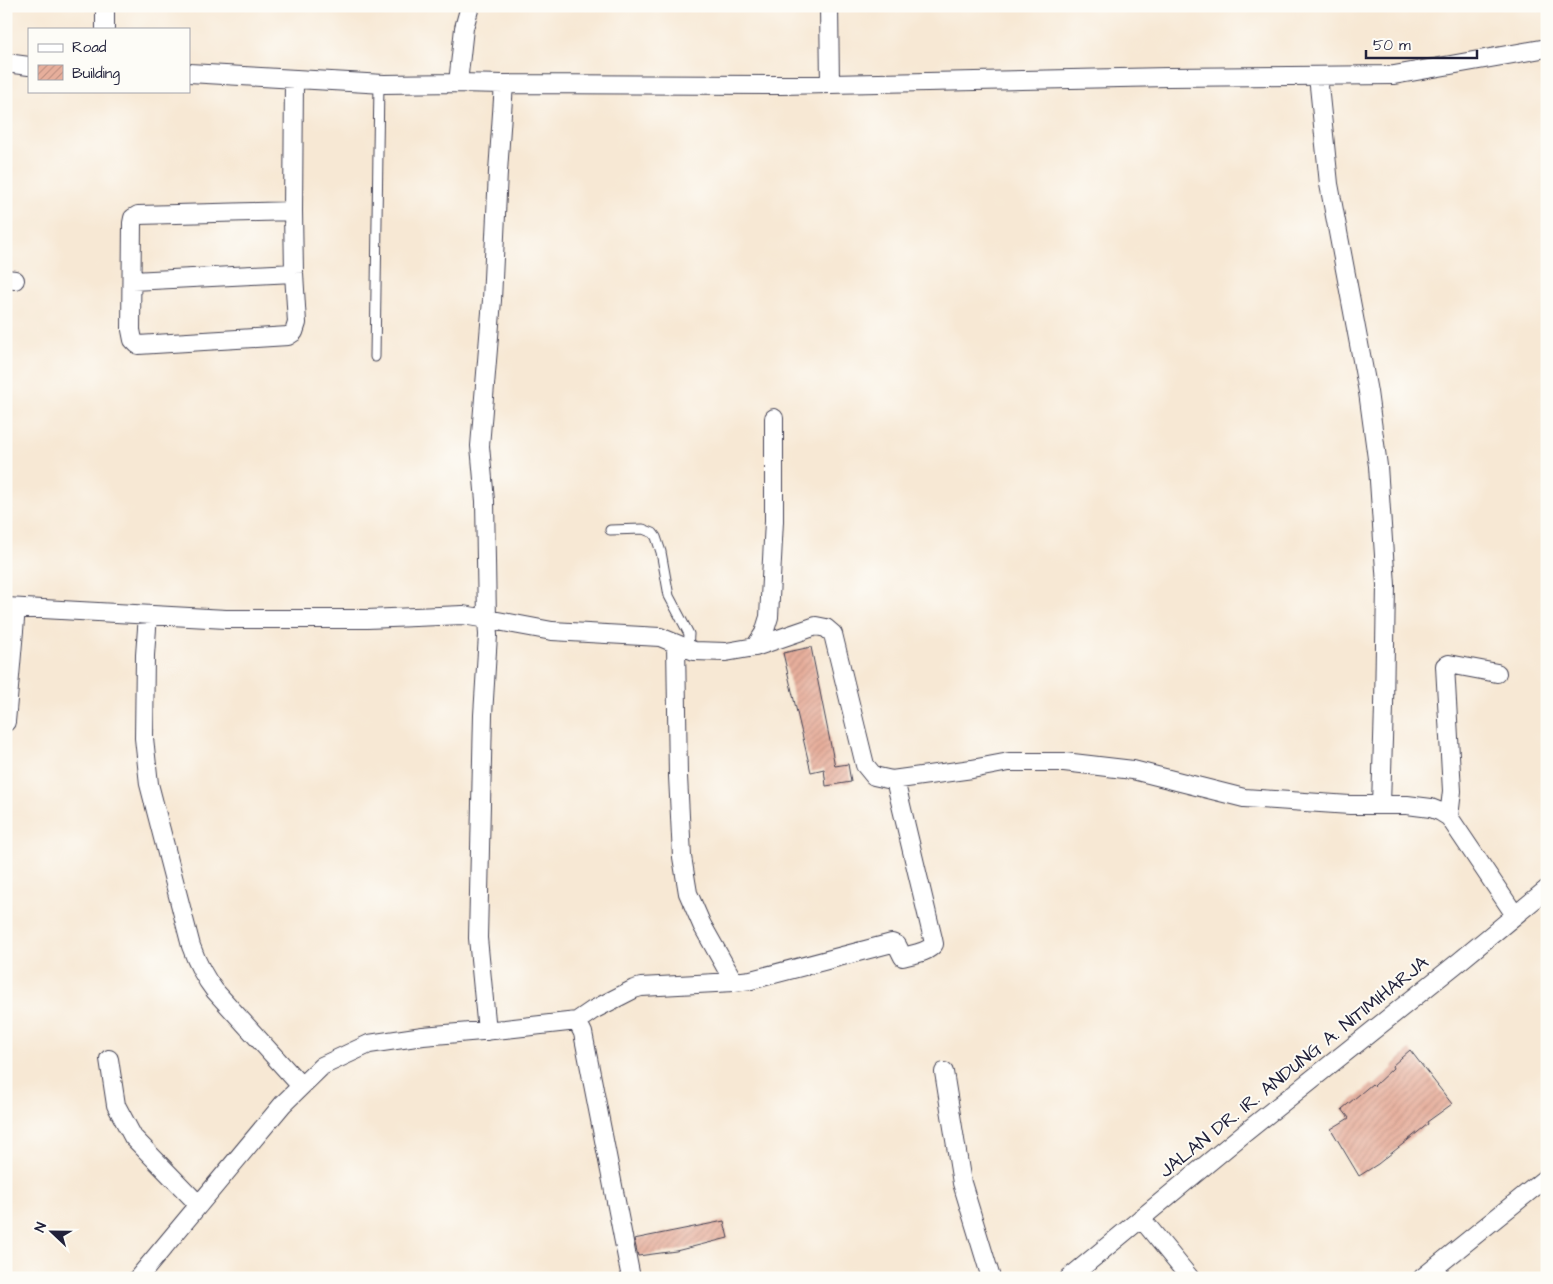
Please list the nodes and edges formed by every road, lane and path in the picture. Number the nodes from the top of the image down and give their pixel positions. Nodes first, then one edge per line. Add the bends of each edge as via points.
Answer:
1 (103, 6) edge
2 (470, 6) edge
3 (829, 6) edge
4 (105, 28) edge
5 (1547, 48) edge
6 (6, 63) edge
7 (28, 66) edge
8 (190, 73) edge
9 (1318, 76) junction
10 (294, 79) junction
11 (379, 83) junction
12 (458, 83) junction
13 (504, 84) junction
14 (830, 84) junction
15 (293, 211) junction
16 (294, 273) junction
17 (132, 281) junction
18 (375, 357) dead end
19 (774, 418) dead end
20 (610, 530) dead end
21 (11, 608) edge
22 (148, 615) junction
23 (488, 619) junction
24 (682, 646) junction
25 (756, 647) junction
26 (1497, 673) dead end
27 (6, 722) edge
28 (895, 780) junction
29 (1380, 805) junction
30 (1448, 817) junction
31 (1547, 890) edge
32 (1515, 915) junction
33 (734, 982) junction
34 (577, 1021) junction
35 (487, 1031) junction
36 (110, 1059) dead end
37 (944, 1072) dead end
38 (301, 1086) junction
39 (1547, 1177) edge
40 (199, 1205) junction
41 (1140, 1218) junction
42 (138, 1278) edge
43 (631, 1278) edge
44 (991, 1278) edge
45 (1069, 1278) edge
46 (1190, 1278) edge
47 (1422, 1278) edge

1 - 4 street
2 - 12 street via 464,28
3 - 14 street
5 - 9 street via 1394,75
6 - 7 street
8 - 10 street
9 - 14 street
9 - 29 street via 1329,184 1368,392 1377,458 1386,585
10 - 11 street
10 - 15 street
11 - 12 street
11 - 18 lane
12 - 13 street
13 - 14 street
13 - 23 street via 480,446
15 - 16 street
15 - 17 street via 138,215 132,223
16 - 17 street
16 - 17 street via 297,323 294,332 288,336 138,345 131,330
19 - 25 street via 774,521 769,617
20 - 24 lane via 643,529 656,537 669,596 689,634
21 - 22 street
21 - 27 street
22 - 23 street via 339,619 464,616
22 - 38 street via 144,738 149,784 191,946 204,977 215,991
23 - 24 street via 552,631 660,637
23 - 35 street via 478,938
24 - 25 street via 694,651 726,652
24 - 33 street via 678,776 682,857 688,893
25 - 28 street via 816,626 833,634 865,765 874,776
26 - 30 street via 1445,666 1452,791
28 - 29 street via 1010,762 1064,762 1132,770 1244,798
28 - 33 street via 933,939 931,948 903,957 897,945 892,943
29 - 30 street via 1431,808
30 - 32 street
31 - 32 street, JALAN DR. IR. ANDUNG A. NITIMIHARJA
32 - 41 street, JALAN DR. IR. ANDUNG A. NITIMIHARJA
33 - 34 street via 634,989
34 - 35 street
34 - 43 street via 583,1033
35 - 38 street via 369,1044 322,1066
36 - 40 street via 116,1105 133,1137
37 - 44 street via 962,1183
38 - 40 street
39 - 47 street
40 - 42 street
41 - 45 street, JALAN DR. IR. ANDUNG A. NITIMIHARJA
41 - 46 street

